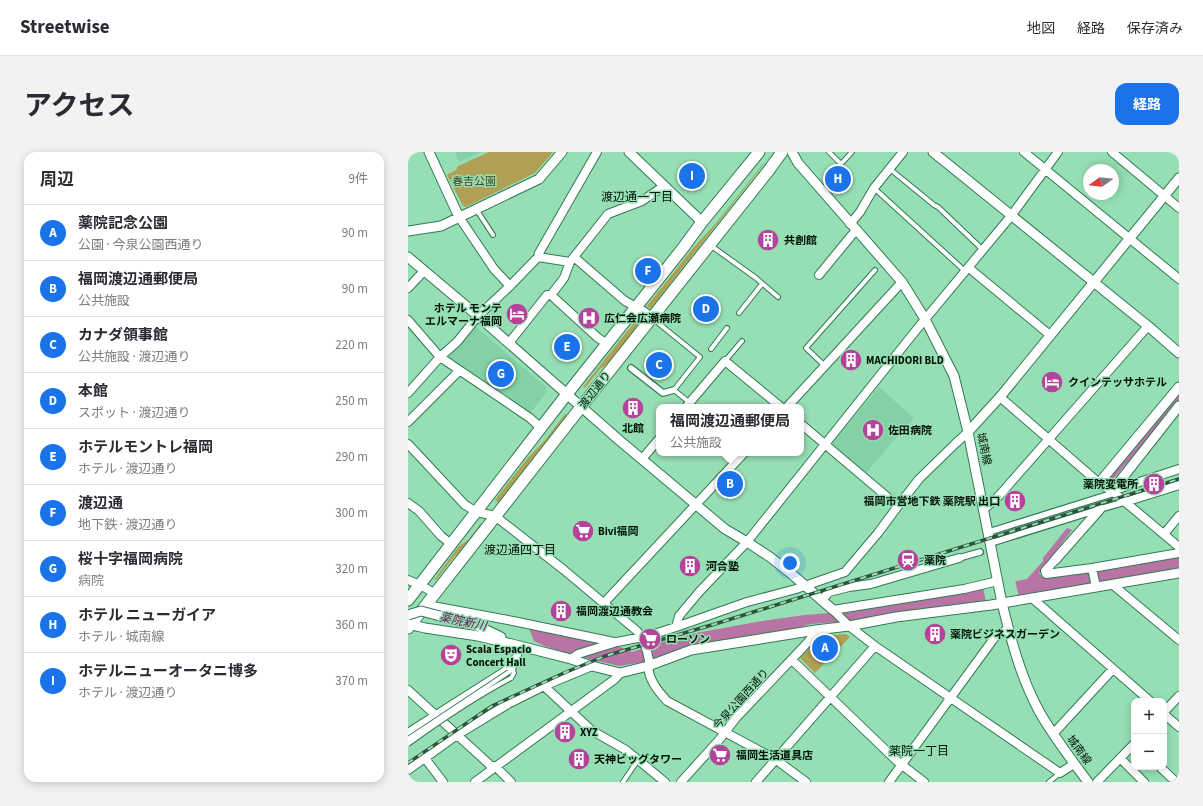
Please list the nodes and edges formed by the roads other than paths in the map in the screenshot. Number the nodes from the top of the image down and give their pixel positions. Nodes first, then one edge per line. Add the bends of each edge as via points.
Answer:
1 (428, 152) edge
2 (562, 152) edge
3 (597, 152) edge
4 (629, 152) edge
5 (759, 152) edge
6 (782, 152) edge
7 (792, 152) edge
8 (828, 152) edge
9 (852, 152) edge
10 (904, 152) edge
11 (933, 152) edge
12 (1024, 152) edge
13 (1058, 152) edge
14 (1112, 152) edge
15 (890, 169) junction
16 (1045, 169) junction
17 (1179, 178) edge
18 (664, 186) junction
19 (874, 188) junction
20 (1164, 195) junction
21 (1179, 208) edge
22 (476, 209) junction
23 (1011, 216) junction
24 (459, 217) junction
25 (702, 222) junction
26 (853, 227) junction
27 (408, 231) edge
28 (493, 235) dead end
29 (1130, 238) junction
30 (710, 245) junction
31 (984, 250) junction
32 (538, 256) junction
33 (408, 257) edge
34 (572, 259) junction
35 (875, 270) dead end
36 (967, 270) junction
37 (424, 271) junction
38 (819, 275) dead end
39 (1179, 279) edge
40 (902, 282) junction
41 (1094, 282) junction
42 (762, 284) junction
43 (510, 286) junction
44 (408, 288) edge
45 (551, 295) junction
46 (778, 296) dead end
47 (636, 307) junction
48 (739, 313) dead end
49 (478, 316) junction
50 (652, 318) junction
51 (925, 319) junction
52 (408, 320) edge
53 (1148, 326) junction
54 (727, 328) dead end
55 (1050, 335) junction
56 (742, 341) dead end
57 (509, 343) junction
58 (607, 344) junction
59 (711, 349) dead end
60 (1179, 353) edge
61 (440, 357) junction
62 (726, 361) junction
63 (825, 366) junction
64 (631, 368) dead end
65 (459, 371) junction
66 (1179, 387) edge
67 (674, 390) junction
68 (408, 393) edge
69 (567, 394) junction
70 (1000, 397) junction
71 (687, 404) edge
72 (689, 404) edge
73 (777, 404) edge
74 (789, 404) edge
75 (1179, 406) edge
76 (581, 407) junction
77 (408, 422) edge
78 (804, 426) edge
79 (541, 428) junction
80 (968, 432) junction
81 (1048, 440) junction
82 (656, 443) edge
83 (408, 444) edge
84 (825, 444) junction
85 (741, 456) edge
86 (642, 459) junction
87 (1179, 469) edge
88 (1098, 483) junction
89 (1179, 485) edge
90 (1112, 492) junction
91 (1125, 502) junction
92 (408, 503) edge
93 (696, 504) junction
94 (898, 506) junction
95 (984, 509) junction
96 (1100, 509) junction
97 (476, 512) junction
98 (495, 516) junction
99 (1179, 516) edge
100 (989, 532) junction
101 (1164, 534) junction
102 (748, 542) junction
103 (991, 543) junction
104 (452, 544) junction
105 (1179, 547) edge
106 (980, 552) dead end
107 (1179, 552) edge
108 (959, 558) joint
109 (1055, 560) joint
110 (1092, 569) junction
111 (1179, 573) edge
112 (408, 580) edge
113 (999, 582) junction
114 (420, 585) junction
115 (1113, 585) junction
116 (805, 586) junction
117 (1095, 586) junction
118 (436, 594) junction
119 (1032, 598) junction
120 (408, 600) edge
121 (822, 600) junction
122 (1002, 601) junction
123 (604, 603) junction
124 (424, 608) junction
125 (833, 610) junction
126 (410, 623) edge
127 (847, 624) junction
128 (676, 627) junction
129 (1008, 629) junction
130 (816, 630) junction
131 (642, 637) junction
132 (1179, 640) edge
133 (616, 642) junction
134 (512, 643) junction
135 (875, 646) junction
136 (573, 658) junction
137 (792, 660) junction
138 (648, 663) junction
139 (592, 666) junction
140 (512, 668) junction
141 (1113, 669) junction
142 (620, 673) junction
143 (544, 686) junction
144 (408, 690) edge
145 (1179, 696) edge
146 (830, 697) junction
147 (951, 698) junction
148 (1147, 698) edge
149 (1167, 710) edge
150 (572, 711) junction
151 (436, 715) junction
152 (1167, 716) edge
153 (1179, 727) edge
154 (408, 733) edge
155 (725, 733) junction
156 (1053, 734) junction
157 (457, 735) junction
158 (408, 739) edge
159 (408, 744) edge
160 (1131, 747) edge
161 (424, 757) junction
162 (1120, 758) junction
163 (775, 759) junction
164 (638, 760) junction
165 (1074, 764) junction
166 (902, 766) junction
167 (496, 767) junction
168 (408, 770) edge
169 (1162, 770) edge
170 (1060, 773) junction
171 (1170, 780) edge
172 (443, 782) edge
173 (475, 782) edge
174 (511, 782) edge
175 (623, 782) edge
176 (665, 782) edge
177 (681, 782) edge
178 (756, 782) edge
179 (806, 782) edge
180 (889, 782) edge
181 (924, 782) edge
182 (1050, 782) edge
183 (1088, 782) edge
184 (1097, 782) edge
185 (1144, 782) edge

1 - 24 street
2 - 22 street via 539,179
3 - 32 street
4 - 18 street
5 - 25 main road, 渡辺通り
6 - 30 main road, 渡辺通り
7 - 26 street, 城南線 via 798,163
8 - 9 lane via 841,164
10 - 15 street
11 - 23 street
12 - 16 street
13 - 16 street
14 - 20 street
15 - 19 street
15 - 31 lane via 938,207
16 - 23 street
16 - 29 street
17 - 20 street
18 - 25 street
18 - 34 street via 642,201 608,214
19 - 26 street
19 - 36 lane
20 - 21 street
20 - 29 street
22 - 24 street
22 - 28 lane
23 - 31 street
23 - 41 street
24 - 27 street via 441,226
24 - 43 street via 494,269
25 - 47 main road, 渡辺通り
26 - 38 street
26 - 40 street, 城南線
29 - 39 street
29 - 41 street
30 - 42 lane
30 - 50 main road, 渡辺通り
31 - 36 street
32 - 34 street
32 - 43 street
33 - 37 street
34 - 45 street via 564,278
34 - 47 street
35 - 63 lane via 806,348
36 - 51 street
36 - 55 street
37 - 44 street
37 - 49 street
40 - 51 street, 城南線
40 - 63 street
41 - 53 street
41 - 55 street
42 - 46 lane
42 - 48 lane
43 - 49 street
45 - 57 street via 547,295
45 - 58 street
47 - 50 street
47 - 58 main road, 渡辺通り
49 - 57 street
49 - 61 street via 457,342
50 - 67 lane via 700,357
50 - 76 main road, 渡辺通り
51 - 80 street, 城南線 via 954,376
51 - 84 street
52 - 61 street
53 - 60 street
53 - 81 street
54 - 59 lane
55 - 70 street
56 - 62 lane
57 - 69 street
58 - 69 main road, 渡辺通り
61 - 65 street
61 - 68 street
62 - 72 street
62 - 73 street
63 - 74 street
64 - 67 street via 663,394
65 - 77 street
65 - 79 street
66 - 88 street
67 - 71 lane
69 - 76 street
69 - 79 main road, 渡辺通り
70 - 80 street
70 - 81 street
75 - 90 street
76 - 86 street
76 - 98 main road, 渡辺通り
78 - 84 street
79 - 97 main road, 渡辺通り
80 - 94 street via 920,479
80 - 95 street, 城南線
81 - 88 street
81 - 95 street via 997,498
82 - 86 street
83 - 97 street via 465,505
84 - 94 street
84 - 102 street
85 - 93 street
86 - 93 street
87 - 90 street
88 - 90 street
89 - 91 street
90 - 91 street
90 - 100 street
91 - 96 street
91 - 101 street
92 - 104 street
93 - 102 street via 725,529
93 - 123 street
94 - 116 street via 845,572
95 - 100 street, 城南線
96 - 103 street
96 - 109 street
97 - 98 street
97 - 104 main road, 渡辺通り
98 - 118 main road, 渡辺通り
98 - 123 street
99 - 101 street
100 - 103 street, 城南線
101 - 105 street
102 - 116 street
102 - 128 street via 695,597 679,616
103 - 113 street, 城南線
104 - 114 main road, 渡辺通り
106 - 108 street
107 - 110 street
108 - 121 street via 871,584 829,592
109 - 110 street via 1045,571 1046,574
110 - 117 street
111 - 115 street
112 - 114 street
113 - 122 street, 城南線
113 - 125 street
114 - 118 street
114 - 120 main road, 渡辺通り
115 - 117 street
115 - 132 street
116 - 121 street
116 - 128 street via 747,602
117 - 119 street
118 - 124 main road, 渡辺通り
119 - 122 street
119 - 141 street
121 - 125 street
122 - 127 street
122 - 129 street, 城南線
123 - 131 street
124 - 126 main road, 渡辺通り
124 - 133 street
124 - 134 street, bridge via 480,627
125 - 127 street
126 - 134 street
127 - 130 street
127 - 135 street
128 - 131 street
129 - 147 street via 995,638
129 - 156 street, 城南線 via 1021,669
130 - 137 street, 今泉公園西通り
130 - 138 street via 691,650
131 - 133 street
131 - 138 street
133 - 136 street via 578,654
134 - 136 street
134 - 140 street
135 - 146 street
135 - 147 street
136 - 139 street
137 - 146 street
137 - 155 street, 今泉公園西通り via 736,718
138 - 142 street
138 - 155 street via 649,674 654,684 667,701
139 - 142 street
139 - 143 street
140 - 151 street
140 - 158 lane, bridge
140 - 159 lane, bridge via 514,674 511,678
141 - 148 street
141 - 156 street
142 - 150 street via 615,680
143 - 150 street
143 - 157 street
144 - 151 street
145 - 149 street
146 - 163 street
146 - 166 street
147 - 166 street
147 - 170 street
150 - 164 street via 591,730
150 - 167 street
151 - 154 street
151 - 157 street
152 - 153 street
155 - 163 street
155 - 177 street, 今泉公園西通り
156 - 165 street, 城南線
157 - 161 street
157 - 167 street via 490,765
160 - 162 street
161 - 168 street
161 - 172 street
162 - 184 street
162 - 185 street
163 - 178 street
163 - 179 street
164 - 175 lane
164 - 176 street
165 - 170 street
165 - 183 street, 城南線
166 - 180 street
166 - 181 street
167 - 173 street
167 - 174 street
169 - 171 street
170 - 182 lane

